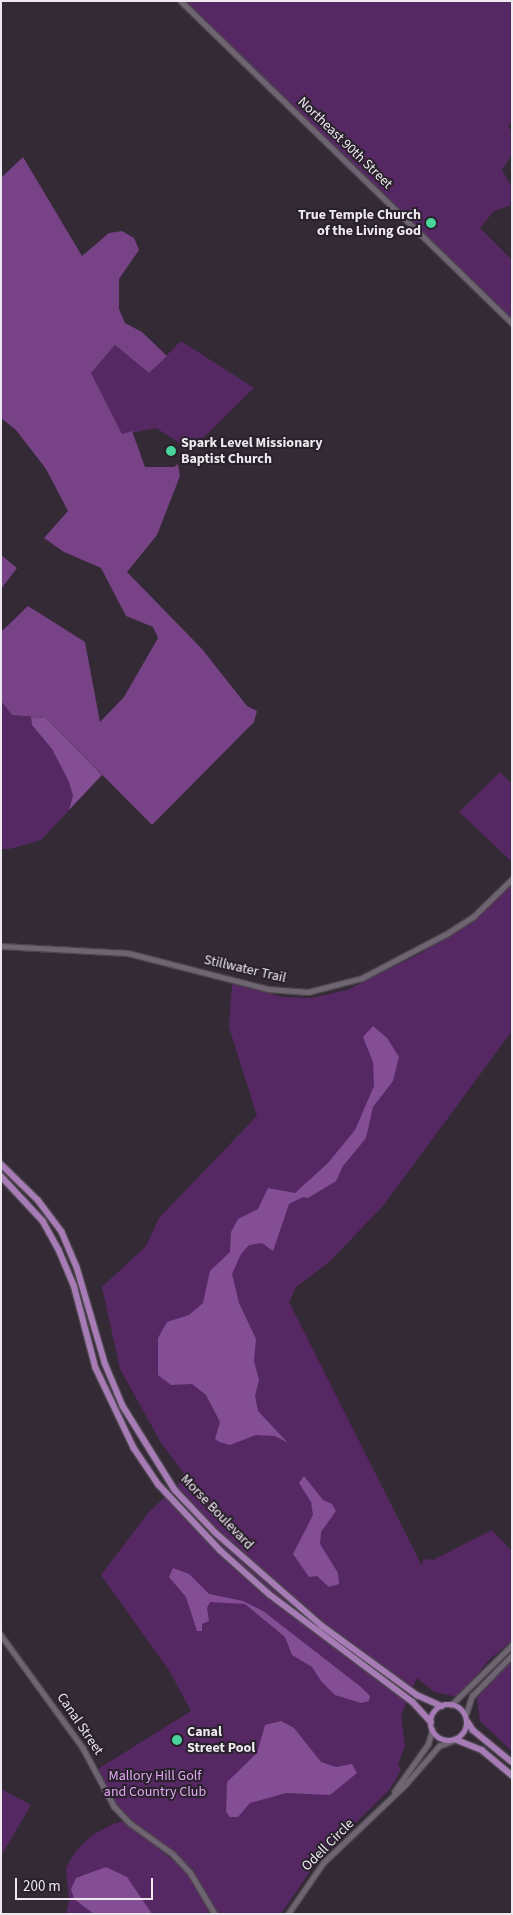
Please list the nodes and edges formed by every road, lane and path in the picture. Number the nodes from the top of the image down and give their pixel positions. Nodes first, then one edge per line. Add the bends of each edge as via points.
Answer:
1 (181, 1) edge
2 (512, 323) edge
3 (512, 879) edge
4 (1, 946) edge
5 (1, 1164) edge
6 (1, 1176) edge
7 (1, 1635) edge
8 (512, 1645) edge
9 (512, 1655) edge
10 (450, 1705) junction
11 (442, 1706) junction
12 (466, 1714) junction
13 (431, 1722) junction
14 (468, 1722) junction
15 (432, 1730) junction
16 (455, 1740) junction
17 (512, 1762) edge
18 (512, 1774) edge
19 (391, 1796) junction
20 (215, 1914) edge
21 (288, 1914) edge

1 - 2 street, Northeast 90th Street
3 - 4 street, Stillwater Trail via 474,916 448,934 362,978 325,989 293,992 268,989 128,953
5 - 11 main road, Morse Boulevard via 38,1200 62,1232 77,1267 105,1363 123,1406 175,1490 216,1533 321,1625 417,1695
6 - 13 main road, Morse Boulevard via 43,1221 59,1250 74,1285 96,1368 134,1448 158,1485 220,1550 270,1594 412,1702
7 - 20 street, Canal Street via 83,1748 114,1806 130,1824 186,1868
8 - 10 street
9 - 12 street via 472,1696
10 - 11 main road
10 - 12 main road
11 - 13 main road via 434,1713
12 - 14 main road
13 - 15 main road
14 - 16 main road via 465,1732
14 - 17 main road via 472,1730
15 - 16 main road via 440,1739
15 - 19 street, Odell Circle via 428,1744
16 - 18 main road via 482,1750
16 - 19 street, Odell Circle via 439,1746
19 - 21 street, Odell Circle via 323,1863

